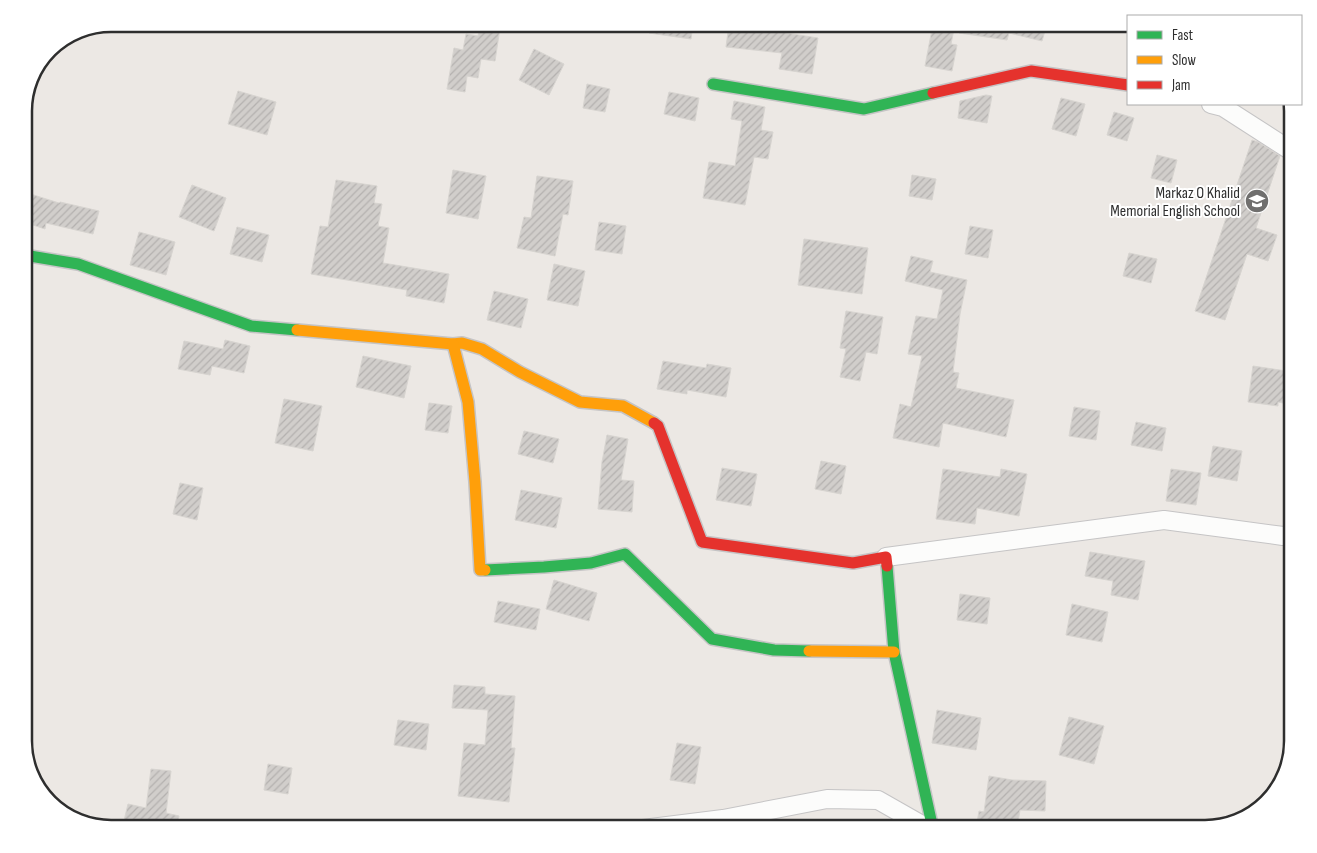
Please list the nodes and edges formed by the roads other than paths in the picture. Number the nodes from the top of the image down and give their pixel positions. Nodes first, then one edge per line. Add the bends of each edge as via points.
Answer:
1 (713, 84) dead end
2 (1127, 85) edge
3 (1215, 105) edge
4 (1284, 146) edge
5 (33, 256) edge
6 (453, 344) junction
7 (1284, 536) edge
8 (886, 557) junction
9 (894, 652) junction
10 (715, 820) edge
11 (913, 820) edge
12 (931, 820) edge

1 - 2 main road via 864,109 1031,71
3 - 4 street
5 - 6 main road via 78,264 251,326
6 - 8 main road via 462,343 482,349 580,402 623,406 658,426 702,542 853,562
6 - 9 main road via 468,402 480,570 592,563 625,554 712,639 774,650
7 - 8 street via 1164,520
8 - 9 main road
9 - 12 main road
10 - 11 street via 827,799 878,800

